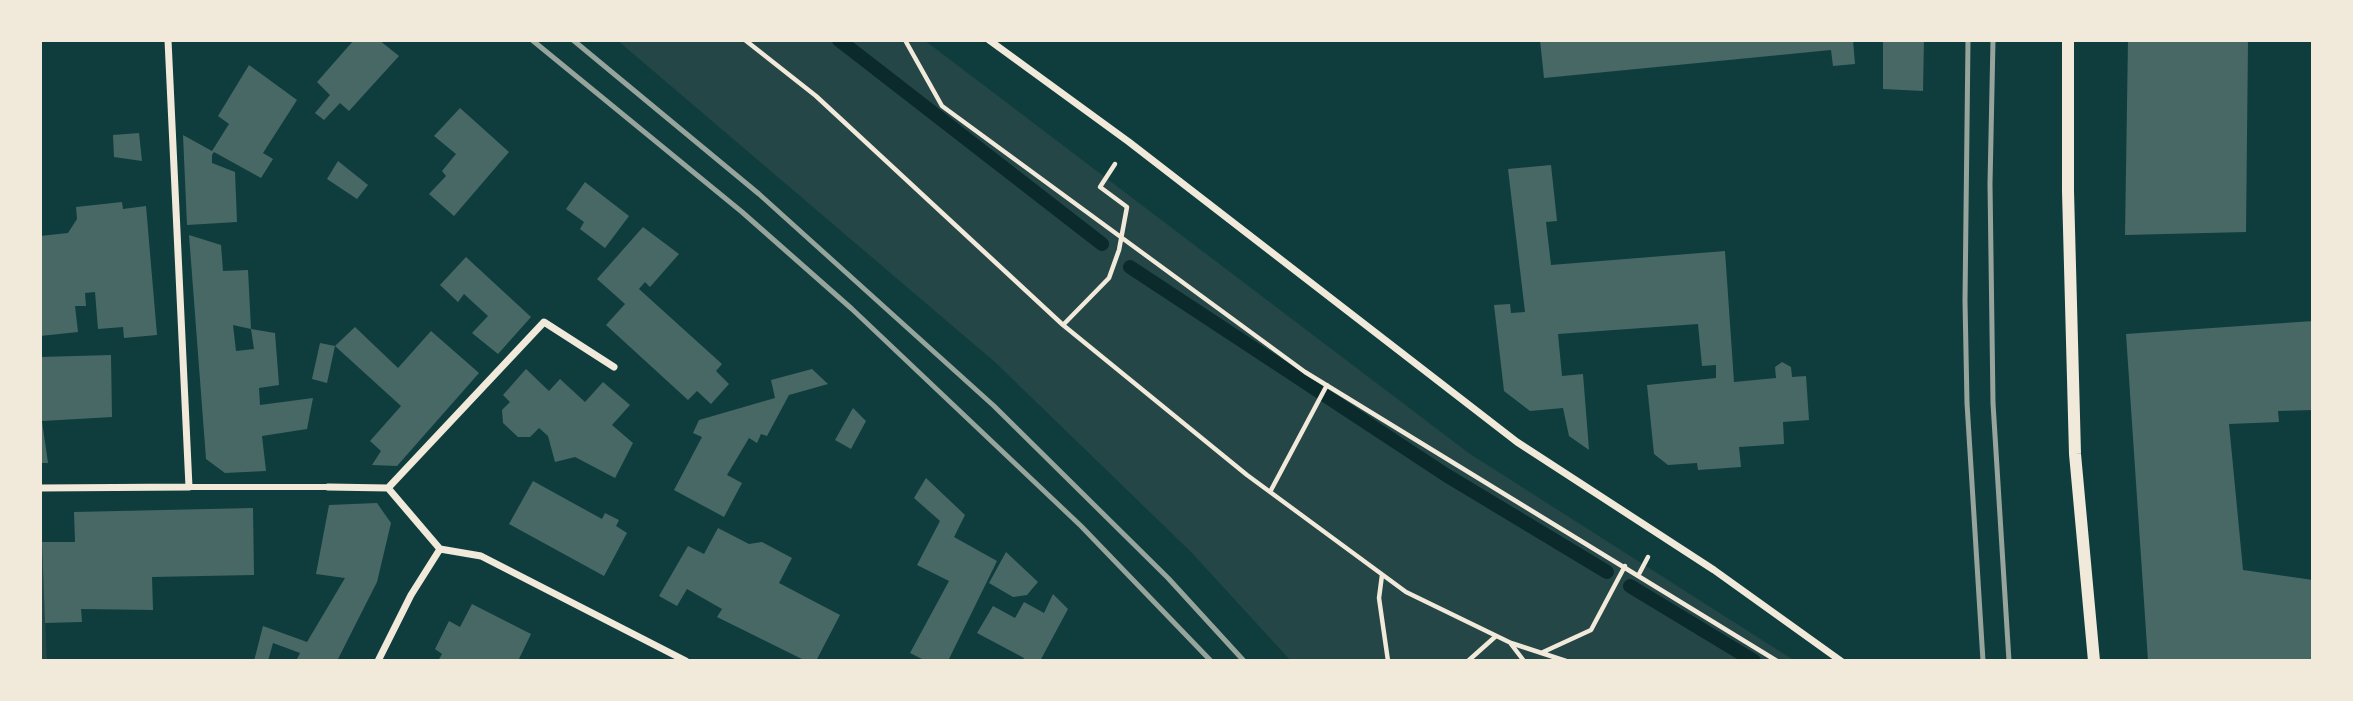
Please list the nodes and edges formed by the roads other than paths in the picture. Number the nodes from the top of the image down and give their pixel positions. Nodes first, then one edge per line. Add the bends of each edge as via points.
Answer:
1 (168, 40) edge
2 (989, 40) edge
3 (2068, 40) edge
4 (614, 367) dead end
5 (189, 486) junction
6 (328, 487) joint
7 (40, 488) edge
8 (388, 488) junction
9 (440, 549) junction
10 (378, 661) edge
11 (686, 661) edge
12 (1841, 661) edge
13 (2095, 661) edge

1 - 5 street
2 - 12 street via 1129,142 1517,442 1714,570
3 - 13 street via 2067,191 2075,454
4 - 8 street via 544,322
5 - 6 street
5 - 7 street
6 - 8 street
8 - 9 street
9 - 10 street
9 - 11 street via 481,556

